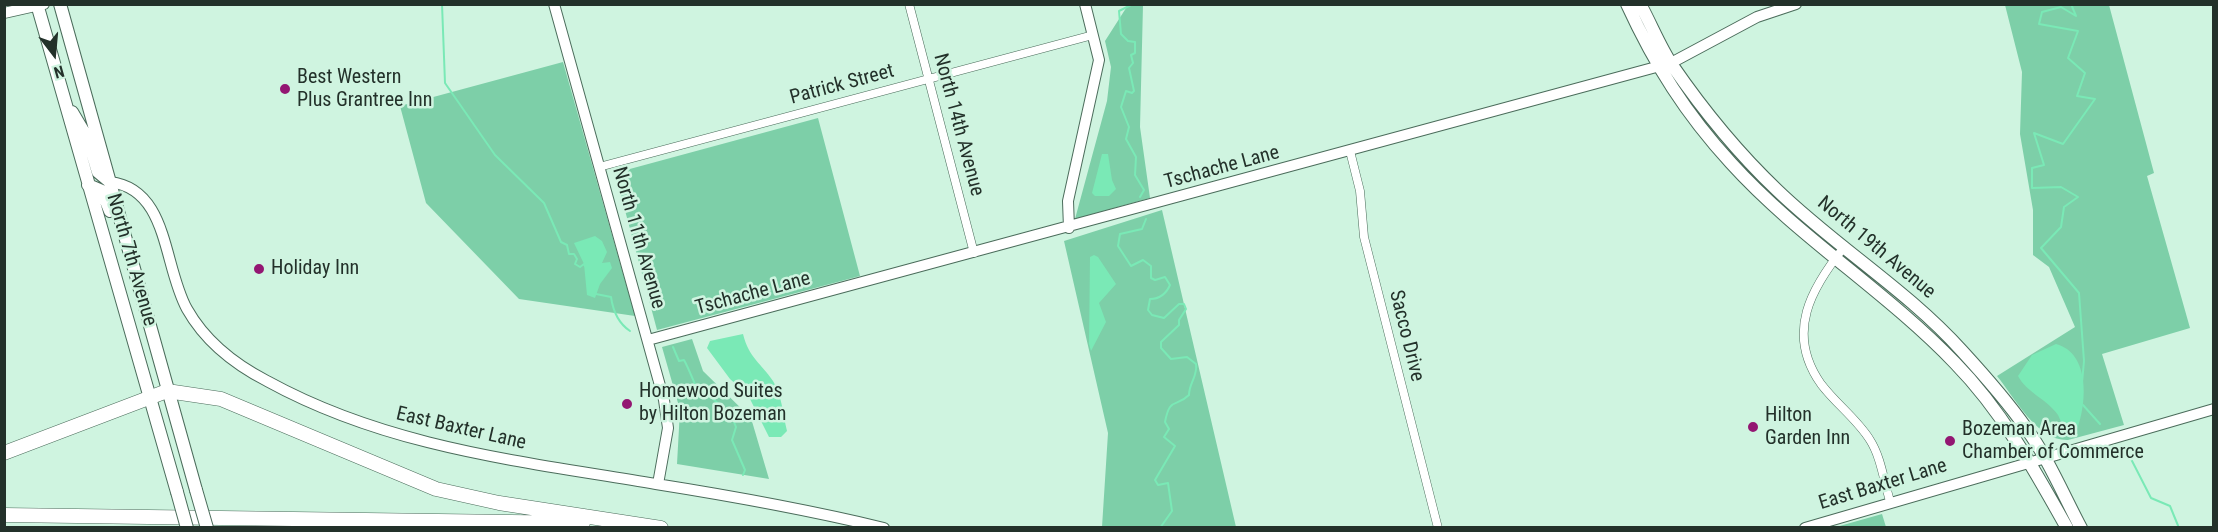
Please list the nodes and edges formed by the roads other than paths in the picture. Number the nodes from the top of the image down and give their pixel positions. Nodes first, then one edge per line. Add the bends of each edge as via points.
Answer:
1 (60, 4) edge
2 (554, 4) edge
3 (909, 4) edge
4 (1085, 4) edge
5 (1627, 4) edge
6 (1640, 4) edge
7 (1796, 4) edge
8 (39, 5) edge
9 (4, 13) edge
10 (1093, 35) junction
11 (1671, 63) junction
12 (1657, 67) junction
13 (928, 79) junction
14 (63, 96) junction
15 (1350, 152) junction
16 (599, 167) junction
17 (110, 182) junction
18 (88, 185) junction
19 (1069, 228) junction
20 (1845, 246) junction
21 (974, 253) junction
22 (1836, 258) junction
23 (141, 296) junction
24 (648, 340) junction
25 (167, 391) junction
26 (150, 395) junction
27 (2214, 409) edge
28 (4, 453) edge
29 (2044, 457) junction
30 (2030, 462) junction
31 (658, 484) junction
32 (1890, 501) junction
33 (4, 515) edge
34 (187, 528) edge
35 (207, 528) edge
36 (645, 528) edge
37 (661, 528) edge
38 (884, 528) edge
39 (1438, 528) edge
40 (1805, 528) edge
41 (2067, 528) edge
42 (2081, 528) edge

1 - 17 main road, North 7th Avenue
2 - 16 street, North 11th Avenue
3 - 13 street, North 14th Avenue
4 - 10 street
5 - 12 main road, North 19th Avenue
6 - 11 main road, North 19th Avenue
7 - 11 street, Tschache Lane via 1757,17
8 - 9 street
8 - 14 main road, North 7th Avenue
10 - 13 street, Patrick Street
10 - 19 street via 1099,60 1070,190
11 - 12 street, Tschache Lane
11 - 20 main road, North 19th Avenue via 1742,155 1778,191
12 - 15 street, Tschache Lane
12 - 22 main road, North 19th Avenue via 1732,164
13 - 16 street, Patrick Street
13 - 21 street, North 14th Avenue
14 - 17 main road via 88,139 98,172
14 - 18 main road, North 7th Avenue
15 - 19 street, Tschache Lane
15 - 39 street, Sacco Drive via 1360,191 1364,237
16 - 24 street, North 11th Avenue
17 - 23 main road, North 7th Avenue
17 - 31 street, East Baxter Lane via 137,190 150,204 187,308 213,343 253,374 298,398 429,444
18 - 23 main road via 97,187 104,195 125,263
18 - 26 main road, North 7th Avenue
19 - 21 street, Tschache Lane
20 - 22 street
20 - 29 main road, North 19th Avenue via 1922,311 1961,350 2027,429
21 - 24 street, Tschache Lane
22 - 30 main road, North 19th Avenue via 1955,363 1995,409
22 - 32 street via 1810,297 1805,321 1806,348 1821,384 1872,443
23 - 25 main road, North 7th Avenue
24 - 31 street, North 11th Avenue via 668,428
25 - 26 highway
25 - 35 main road, North 7th Avenue, bridge
25 - 37 highway via 221,399 436,489
26 - 28 highway
26 - 34 main road, North 7th Avenue, bridge
27 - 29 street, East Baxter Lane
29 - 30 street, East Baxter Lane
29 - 42 main road, North 19th Avenue
30 - 32 street, East Baxter Lane
30 - 41 main road, North 19th Avenue
31 - 38 street, East Baxter Lane
32 - 40 street, East Baxter Lane
33 - 36 highway via 581,523

